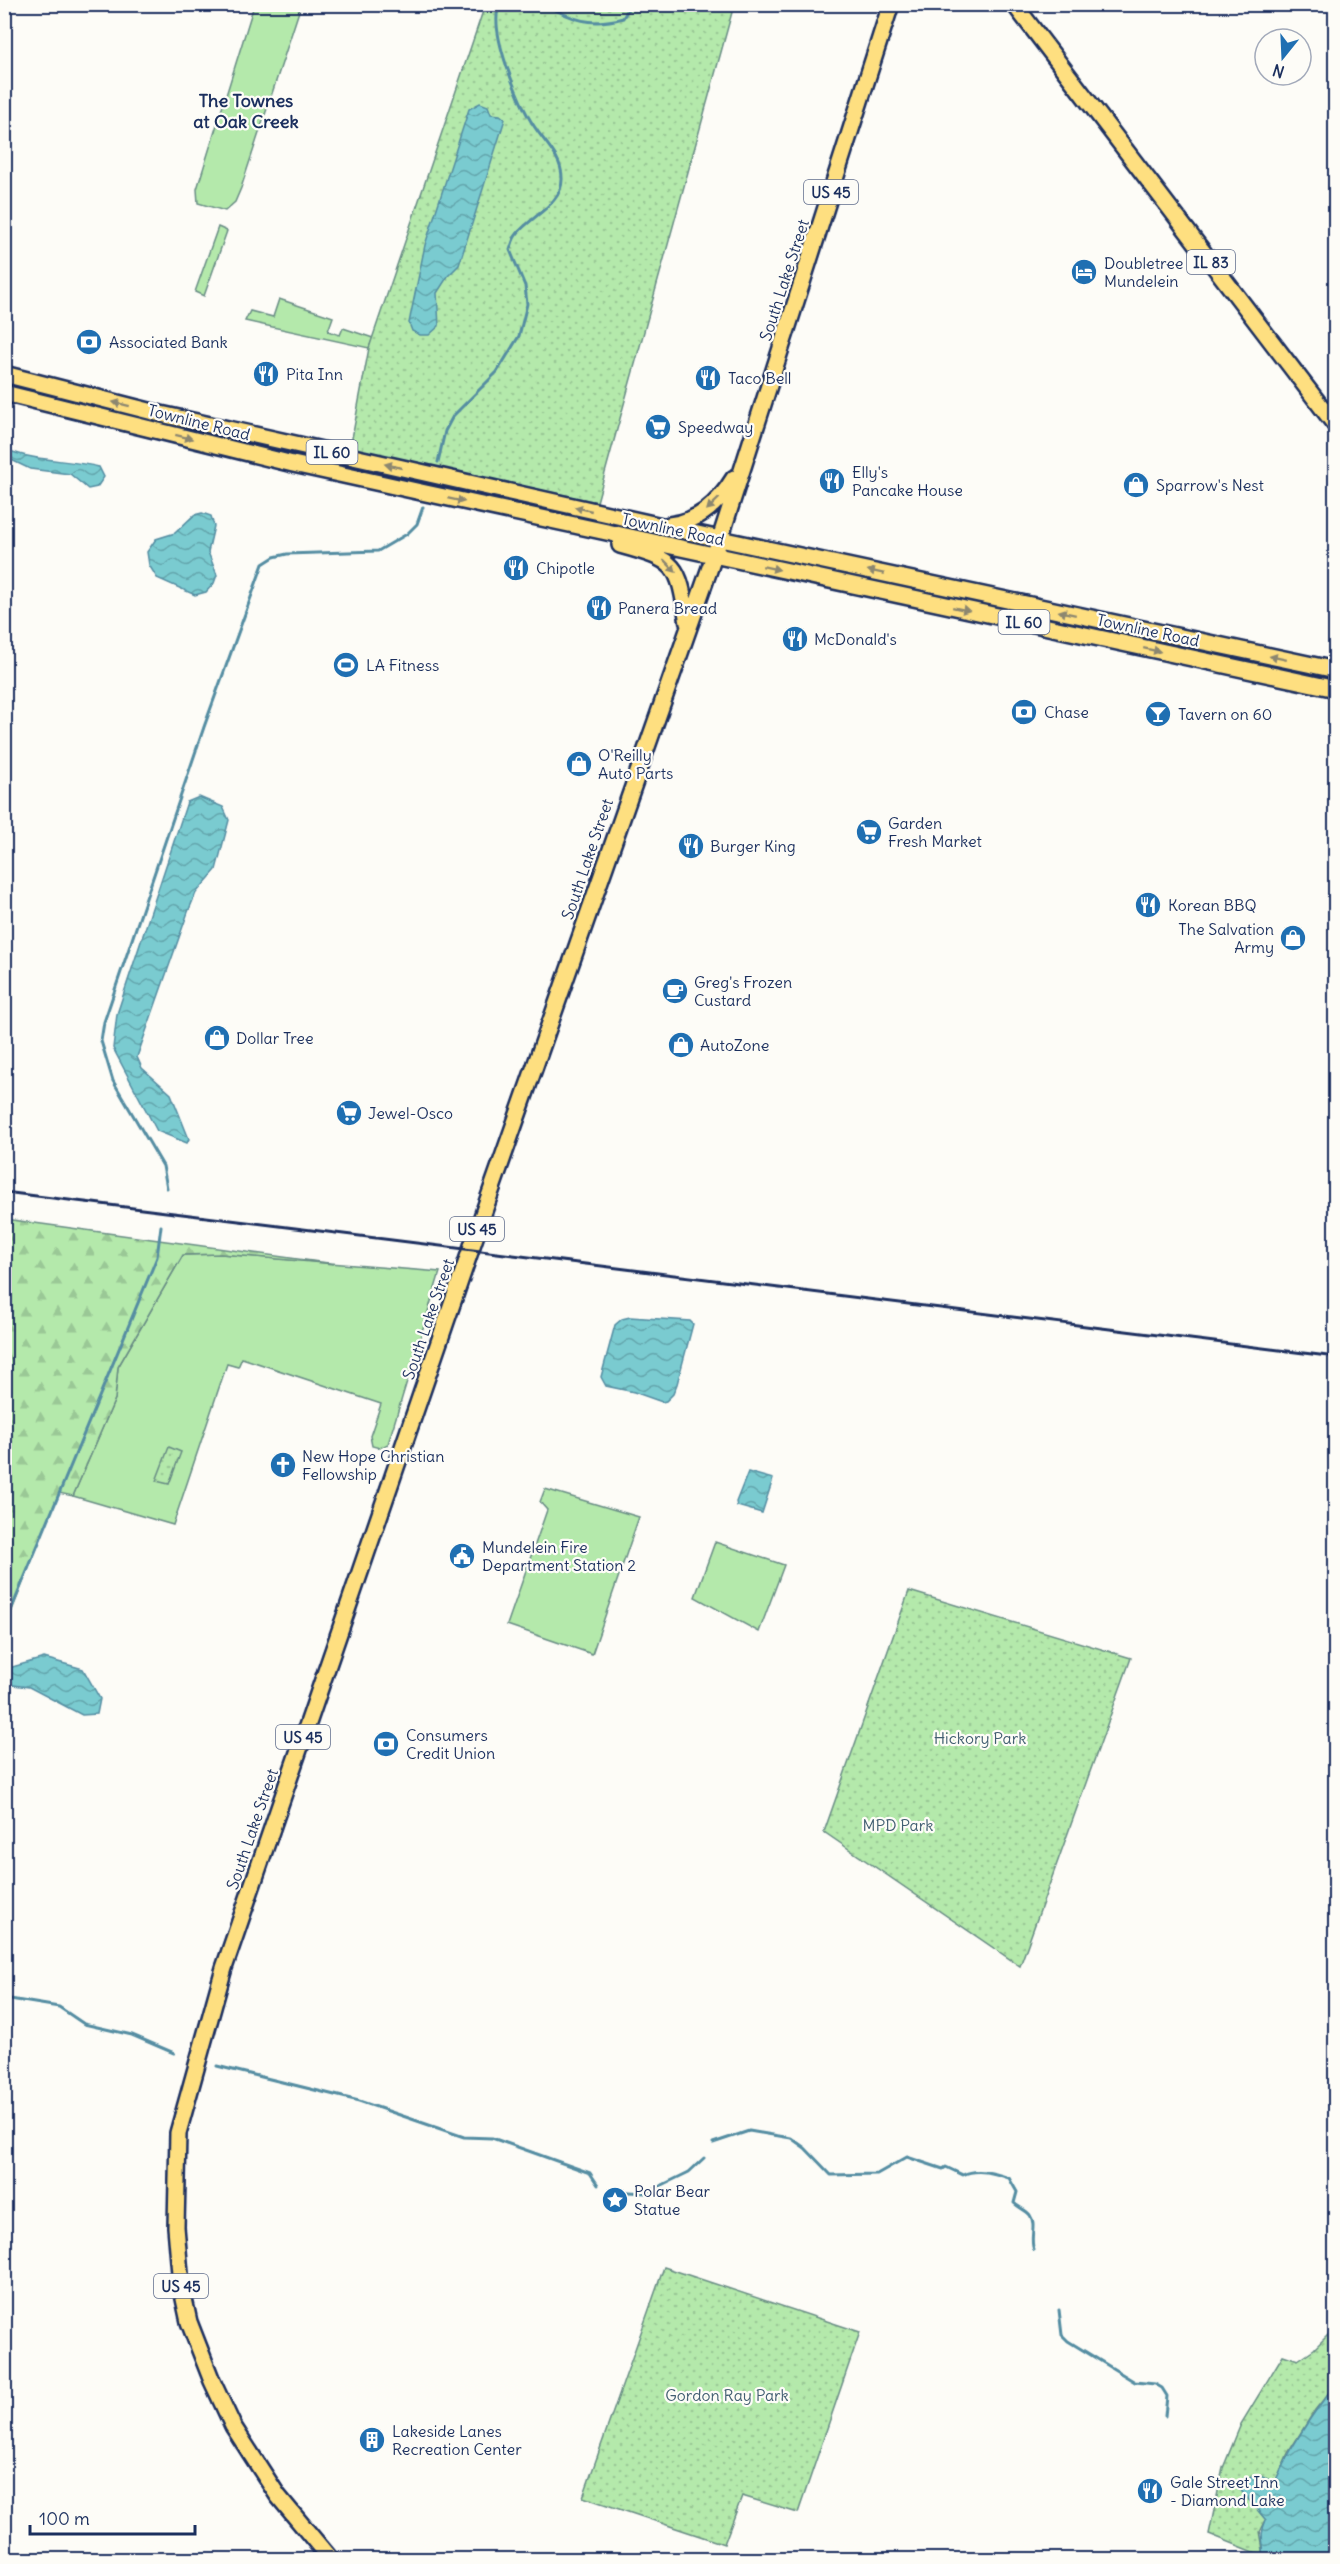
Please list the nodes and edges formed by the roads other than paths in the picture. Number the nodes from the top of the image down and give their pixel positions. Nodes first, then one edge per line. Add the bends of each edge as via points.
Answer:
1 (891, 4) edge
2 (1014, 4) edge
3 (4, 374) edge
4 (4, 393) edge
5 (1335, 426) edge
6 (746, 457) junction
7 (661, 526) junction
8 (579, 527) junction
9 (720, 539) junction
10 (713, 556) junction
11 (688, 626) junction
12 (1335, 670) edge
13 (1335, 689) edge
14 (331, 2559) edge

1 - 6 main road, South Lake Street / US 45
2 - 5 main road, IL 83
7 -> 3 main road, Townline Road / IL 60 via 160,414
4 -> 8 main road, Townline Road / IL 60 via 282,461
6 -> 7 main road via 724,493 709,508 694,520
6 - 9 main road, South Lake Street / US 45
7 - 9 main road, Townline Road / IL 60
8 - 10 main road, Townline Road / IL 60
8 -> 11 main road via 669,563 680,577
9 - 10 main road, South Lake Street / US 45
12 -> 9 main road, Townline Road / IL 60
10 - 11 main road, South Lake Street / US 45
10 -> 13 main road, Townline Road / IL 60
11 - 14 main road, South Lake Street / US 45 via 231,1946 178,2133 176,2227 189,2322 233,2426 278,2496

